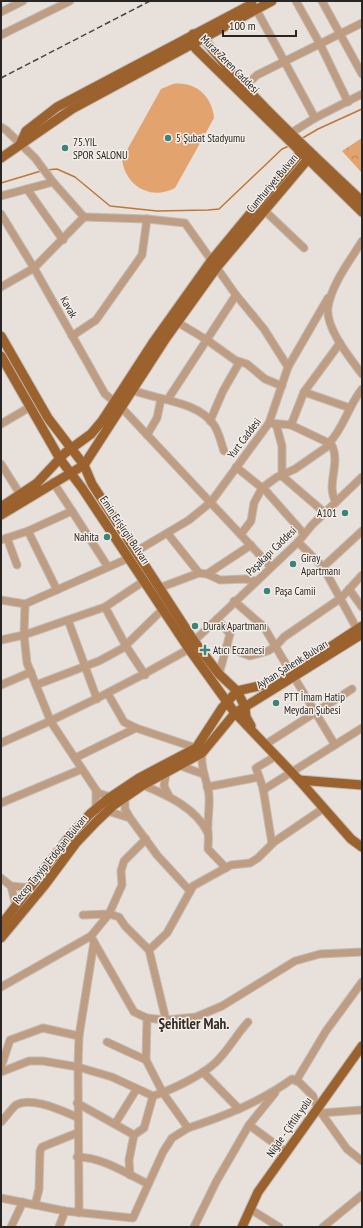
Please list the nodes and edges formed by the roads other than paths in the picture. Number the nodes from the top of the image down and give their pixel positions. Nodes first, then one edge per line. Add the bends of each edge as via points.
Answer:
1 (23, 1) edge
2 (70, 1) edge
3 (272, 1) edge
4 (296, 1) edge
5 (322, 1) edge
6 (257, 5) edge
7 (1, 12) edge
8 (362, 23) edge
9 (193, 34) junction
10 (339, 35) junction
11 (1, 36) edge
12 (202, 37) junction
13 (191, 44) junction
14 (320, 44) junction
15 (285, 62) junction
16 (362, 74) edge
17 (243, 89) junction
18 (362, 94) edge
19 (348, 102) junction
20 (315, 118) junction
21 (1, 127) edge
22 (292, 137) junction
23 (20, 143) junction
24 (303, 151) junction
25 (1, 158) edge
26 (53, 182) junction
27 (27, 189) junction
28 (1, 196) edge
29 (362, 201) edge
30 (265, 211) junction
31 (362, 212) edge
32 (1, 214) edge
33 (84, 217) junction
34 (147, 219) junction
35 (63, 240) junction
36 (362, 241) edge
37 (304, 248) dead end
38 (214, 264) junction
39 (34, 268) junction
40 (339, 280) junction
41 (1, 287) edge
42 (236, 295) junction
43 (177, 322) junction
44 (1, 336) edge
45 (72, 336) junction
46 (207, 340) junction
47 (340, 343) junction
48 (1, 356) edge
49 (238, 361) junction
50 (288, 367) junction
51 (362, 374) edge
52 (282, 386) junction
53 (362, 389) edge
54 (132, 390) junction
55 (304, 392) junction
56 (164, 399) junction
57 (118, 404) junction
58 (30, 407) junction
59 (350, 408) junction
60 (210, 421) junction
61 (1, 424) edge
62 (273, 424) junction
63 (291, 426) junction
64 (146, 435) junction
65 (330, 444) junction
66 (72, 448) junction
67 (224, 451) dead end
68 (60, 459) junction
69 (1, 464) edge
70 (84, 465) junction
71 (236, 468) junction
72 (69, 473) junction
73 (282, 476) junction
74 (360, 479) edge
75 (53, 482) junction
76 (262, 488) junction
77 (362, 488) edge
78 (20, 494) junction
79 (211, 502) junction
80 (336, 502) junction
81 (1, 507) edge
82 (72, 511) junction
83 (325, 513) junction
84 (1, 514) edge
85 (28, 531) junction
86 (362, 531) edge
87 (168, 534) junction
88 (240, 534) junction
89 (304, 534) junction
90 (4, 539) edge
91 (298, 542) junction
92 (251, 545) junction
93 (132, 555) junction
94 (17, 565) dead end
95 (108, 567) junction
96 (271, 567) junction
97 (323, 567) junction
98 (199, 573) junction
99 (207, 574) junction
100 (362, 575) edge
101 (144, 580) junction
102 (256, 581) junction
103 (159, 588) junction
104 (349, 589) junction
105 (57, 590) junction
106 (341, 598) junction
107 (1, 600) edge
108 (234, 601) junction
109 (25, 604) junction
110 (105, 607) junction
111 (362, 607) edge
112 (163, 609) junction
113 (217, 619) junction
114 (68, 620) junction
115 (360, 629) edge
116 (24, 635) junction
117 (1, 640) edge
118 (192, 645) junction
119 (126, 646) junction
120 (276, 646) junction
121 (227, 647) junction
122 (85, 667) junction
123 (31, 672) junction
124 (219, 674) junction
125 (292, 674) junction
126 (145, 675) junction
127 (1, 685) edge
128 (36, 686) junction
129 (352, 689) dead end
130 (237, 691) junction
131 (108, 694) junction
132 (97, 699) junction
133 (227, 702) junction
134 (245, 707) junction
135 (235, 713) junction
136 (316, 713) junction
137 (51, 722) junction
138 (136, 728) junction
139 (362, 728) edge
140 (254, 732) junction
141 (1, 743) edge
142 (266, 744) junction
143 (335, 745) junction
144 (199, 751) junction
145 (276, 756) junction
146 (75, 758) junction
147 (181, 766) junction
148 (82, 769) junction
149 (166, 773) junction
150 (202, 774) junction
151 (259, 778) junction
152 (299, 779) junction
153 (144, 785) junction
154 (362, 785) edge
155 (207, 787) junction
156 (362, 789) edge
157 (96, 790) junction
158 (263, 790) junction
159 (169, 796) junction
160 (111, 797) junction
161 (125, 798) junction
162 (1, 803) edge
163 (324, 808) junction
164 (96, 809) junction
165 (107, 811) junction
166 (130, 818) junction
167 (208, 834) junction
168 (146, 839) junction
169 (272, 844) junction
170 (362, 847) edge
171 (226, 868) junction
172 (1, 878) edge
173 (11, 886) junction
174 (32, 888) junction
175 (190, 891) junction
176 (16, 906) junction
177 (109, 914) junction
178 (83, 915) dead end
179 (1, 925) edge
180 (1, 938) edge
181 (93, 939) junction
182 (149, 950) junction
183 (362, 952) edge
184 (362, 982) edge
185 (1, 987) edge
186 (147, 1018) junction
187 (166, 1020) junction
188 (248, 1022) dead end
189 (80, 1036) junction
190 (107, 1042) dead end
191 (360, 1051) edge
192 (146, 1060) junction
193 (1, 1066) edge
194 (78, 1067) junction
195 (1, 1072) edge
196 (203, 1072) junction
197 (296, 1081) junction
198 (136, 1090) junction
199 (278, 1090) junction
200 (163, 1093) junction
201 (153, 1096) junction
202 (78, 1103) junction
203 (239, 1109) junction
204 (319, 1110) junction
205 (362, 1110) edge
206 (77, 1117) junction
207 (1, 1122) edge
208 (115, 1124) junction
209 (249, 1126) junction
210 (188, 1128) junction
211 (77, 1133) junction
212 (134, 1135) junction
213 (286, 1152) junction
214 (77, 1158) junction
215 (362, 1161) edge
216 (130, 1174) junction
217 (148, 1184) junction
218 (362, 1195) edge
219 (1, 1198) edge
220 (23, 1202) junction
221 (35, 1205) junction
222 (250, 1209) junction
223 (65, 1211) junction
224 (79, 1213) junction
225 (11, 1227) edge
226 (59, 1227) edge
227 (194, 1227) edge
228 (242, 1227) edge
229 (279, 1227) edge
230 (323, 1227) edge

1 - 7 street
2 - 11 street
3 - 6 main road
4 - 14 street
5 - 10 street
6 - 9 main road
6 - 12 main road
6 - 15 street
8 - 10 street
9 - 12 main road, Murat Zeren Caddesi via 198,33
9 - 13 main road, Murat Zeren Caddesi
9 - 23 main road via 57,107 26,131
10 - 14 street
10 - 16 street
12 - 13 main road
12 - 17 main road, Murat Zeren Caddesi
13 - 17 main road, Murat Zeren Caddesi
13 - 23 main road via 72,109
14 - 15 street
14 - 19 street
15 - 17 street via 257,75
15 - 20 street
17 - 22 main road, Murat Zeren Caddesi
18 - 19 street
19 - 20 street
20 - 22 street
21 - 23 street
22 - 24 main road, Murat Zeren Caddesi
23 - 25 main road
23 - 26 street
24 - 29 main road, Murat Zeren Caddesi
24 - 30 main road, Cumhuriyet Bulvarı
24 - 31 main road, Murat Zeren Caddesi
24 - 38 main road, Cumhuriyet Bulvarı
26 - 27 street
26 - 33 street
27 - 28 street
27 - 35 street
30 - 37 street
30 - 38 main road, Cumhuriyet Bulvarı
32 - 39 street, Kavak
33 - 34 street
33 - 35 street
34 - 38 street via 185,223
34 - 45 street via 142,255 96,320
35 - 39 street
36 - 40 street
38 - 42 street
38 - 43 main road, Cumhuriyet Bulvarı
38 - 57 main road, Cumhuriyet Bulvarı via 154,341
39 - 41 street
39 - 45 street, Kavak
40 - 47 street via 328,308
40 - 50 street, Yurt Caddesi
42 - 46 street
42 - 50 street via 264,329
43 - 46 street
43 - 54 main road, Cumhuriyet Bulvarı
44 - 66 main road, Emin Erişirgil Bulvarı via 48,418
45 - 57 street, Kavak via 105,394
46 - 49 street
46 - 56 street
47 - 51 street
47 - 55 street
48 - 58 main road, Emin Erişirgil Bulvarı
49 - 52 street via 247,364 265,379
49 - 60 street
50 - 52 street, Yurt Caddesi
52 - 62 street, Yurt Caddesi
53 - 59 street
54 - 56 street
54 - 57 main road, Cumhuriyet Bulvarı
55 - 59 street
55 - 63 street
56 - 60 street via 199,412
56 - 64 street via 157,418
57 - 64 street, Kavak
57 - 66 main road, Cumhuriyet Bulvarı via 91,434
57 - 70 main road, Cumhuriyet Bulvarı
58 - 61 street
58 - 68 main road, Emin Erişirgil Bulvarı
59 - 65 street
60 - 67 street via 215,426
62 - 63 street
62 - 71 street, Yurt Caddesi
62 - 73 street via 282,446
63 - 65 street
64 - 79 street, Kavak
65 - 73 street
65 - 80 street via 335,457 331,489
66 - 68 main road, Cumhuriyet Bulvarı
66 - 70 main road, Emin Erişirgil Bulvarı
68 - 72 main road, Emin Erişirgil Bulvarı
68 - 78 main road, Cumhuriyet Bulvarı via 37,483
69 - 78 street
70 - 72 main road
70 - 93 main road, Emin Erişirgil Bulvarı
71 - 76 street
71 - 79 street, Yurt Caddesi
72 - 75 main road
72 - 93 main road, Emin Erişirgil Bulvarı
73 - 76 street
73 - 83 street
74 - 77 street
74 - 80 street, Paşakapı Caddesi
75 - 82 street
75 - 84 main road
76 - 88 street via 254,503 250,521
76 - 89 street
78 - 81 main road, Cumhuriyet Bulvarı
79 - 87 street, Yurt Caddesi
79 - 88 street, Kavak
80 - 83 street, Paşakapı Caddesi
82 - 85 street
82 - 95 street
83 - 89 street, Paşakapı Caddesi
85 - 90 street
85 - 105 street
86 - 97 street
87 - 93 street, Yurt Caddesi
87 - 98 street
88 - 92 street, Kavak
89 - 91 street, Paşakapı Caddesi
90 - 94 street
91 - 96 street, Paşakapı Caddesi
91 - 97 street
92 - 96 street, Kavak
92 - 99 street
93 - 95 street, Yurt Caddesi
93 - 101 main road, Emin Erişirgil Bulvarı
93 - 103 main road, Emin Erişirgil Bulvarı
95 - 105 street, Yurt Caddesi
96 - 102 street, Paşakapı Caddesi
97 - 106 street
98 - 99 street
98 - 103 street
99 - 102 street via 220,580
100 - 104 street
101 - 110 street
101 - 112 main road, Emin Erişirgil Bulvarı
102 - 108 street, Paşakapı Caddesi
103 - 118 main road, Emin Erişirgil Bulvarı
104 - 106 street
104 - 111 street
105 - 109 street, Yurt Caddesi
106 - 115 street
106 - 120 street via 284,637
107 - 109 street
108 - 113 street, Paşakapı Caddesi
108 - 120 street via 264,628
109 - 116 street
110 - 114 street
110 - 119 street
112 - 118 main road, Emin Erişirgil Bulvarı
112 - 119 street
113 - 118 street, Paşakapı Caddesi
113 - 121 street via 230,634
114 - 116 street
114 - 122 street
115 - 125 main road, Ayhan Şahenk Bulvarı
116 - 117 street
116 - 123 street via 27,663
118 - 124 main road, Emin Erişirgil Bulvarı
118 - 126 street, Paşakapı Caddesi
118 - 133 main road, Emin Erişirgil Bulvarı
119 - 122 street
119 - 126 street
120 - 121 street via 250,656
120 - 125 street
121 - 124 street
122 - 128 street
122 - 132 street
123 - 127 street
123 - 128 street
124 - 130 main road, Emin Erişirgil Bulvarı
125 - 130 main road, Ayhan Şahenk Bulvarı via 277,682
125 - 134 main road, Ayhan Şahenk Bulvarı
125 - 136 street
126 - 131 street, Paşakapı Caddesi
128 - 137 street
129 - 136 street
130 - 133 main road, Recep Tayyip Erdoğan Bulvarı
130 - 134 main road
131 - 132 street, Paşakapı Caddesi
131 - 138 street via 124,722
132 - 137 street, Paşakapı Caddesi
133 - 135 main road, Emin Erişirgil Bulvarı
133 - 144 main road, Recep Tayyip Erdoğan Bulvarı
134 - 135 main road, Ayhan Şahenk Bulvarı
134 - 140 main road via 246,717
135 - 140 main road, Emin Erişirgil Bulvarı
135 - 144 main road, Recep Tayyip Erdoğan Bulvarı
136 - 142 street
136 - 143 street
137 - 141 street, Paşakapı Caddesi
137 - 146 street
138 - 144 street
138 - 146 street
139 - 143 street
140 - 142 main road, Emin Erişirgil Bulvarı
142 - 145 main road, Emin Erişirgil Bulvarı
143 - 152 street
144 - 147 main road, Recep Tayyip Erdoğan Bulvarı
144 - 150 street
144 - 160 main road, Recep Tayyip Erdoğan Bulvarı via 139,778
145 - 151 street via 256,768
145 - 152 main road, Emin Erişirgil Bulvarı
146 - 148 street
147 - 149 main road, Recep Tayyip Erdoğan Bulvarı
147 - 150 street
148 - 157 street
148 - 162 street
149 - 153 main road, Recep Tayyip Erdoğan Bulvarı
149 - 159 street via 164,786
150 - 155 street
151 - 155 street
151 - 158 street
152 - 154 main road
152 - 156 main road
152 - 158 street
152 - 163 main road
153 - 159 street
153 - 161 main road, Recep Tayyip Erdoğan Bulvarı
155 - 167 street
157 - 160 street
157 - 164 street
158 - 169 street
159 - 167 street via 178,800
160 - 164 main road, Recep Tayyip Erdoğan Bulvarı
161 - 165 main road, Recep Tayyip Erdoğan Bulvarı
161 - 166 street via 125,809
163 - 169 street
163 - 170 main road via 351,839
164 - 174 main road, Recep Tayyip Erdoğan Bulvarı via 69,837
165 - 166 street
165 - 180 main road, Recep Tayyip Erdoğan Bulvarı via 76,843
166 - 168 street
167 - 171 street via 208,849
168 - 175 street
168 - 177 street via 124,861 121,871 122,885
169 - 171 street via 250,863
171 - 175 street via 193,886
172 - 173 street
173 - 174 street
173 - 176 street
174 - 176 main road, Recep Tayyip Erdoğan Bulvarı
175 - 182 street via 167,933
176 - 179 main road, Recep Tayyip Erdoğan Bulvarı
177 - 178 street
177 - 181 street
177 - 182 street via 119,917
181 - 185 street
181 - 186 street via 134,1012
181 - 189 street
182 - 187 street
183 - 187 street via 320,954 295,961 222,1006 196,1017
184 - 197 street via 326,1031
186 - 187 street
186 - 192 street
188 - 196 street via 220,1058
189 - 193 street via 43,1028 30,1032 10,1040
189 - 194 street
190 - 192 street
191 - 204 main road, Niğde - Çiftlik yolu
192 - 200 street
194 - 195 street via 29,1061
194 - 198 street via 112,1077
194 - 202 street
196 - 200 street
196 - 203 street
197 - 199 street via 292,1079
197 - 204 street via 313,1096
198 - 201 street
198 - 208 street
199 - 203 street
199 - 209 street
200 - 201 street
200 - 210 street
201 - 212 street via 144,1128
202 - 206 street
202 - 208 street
203 - 210 street
204 - 205 street
204 - 213 main road, Niğde - Çiftlik yolu
204 - 215 street via 347,1149
206 - 207 street via 43,1104 22,1103
206 - 211 street
208 - 212 street
209 - 213 street
209 - 227 street via 216,1182
210 - 217 street via 172,1138
211 - 214 street
211 - 221 street via 42,1147 39,1189
212 - 216 street via 129,1160
213 - 222 main road, Niğde - Çiftlik yolu via 258,1192
214 - 216 street via 88,1158
214 - 224 street
216 - 217 street
217 - 224 street via 133,1218
218 - 230 street
219 - 220 street
220 - 221 street
220 - 225 street
221 - 223 street
222 - 228 main road, Niğde - Çiftlik yolu
222 - 229 street
223 - 224 street
223 - 226 street

